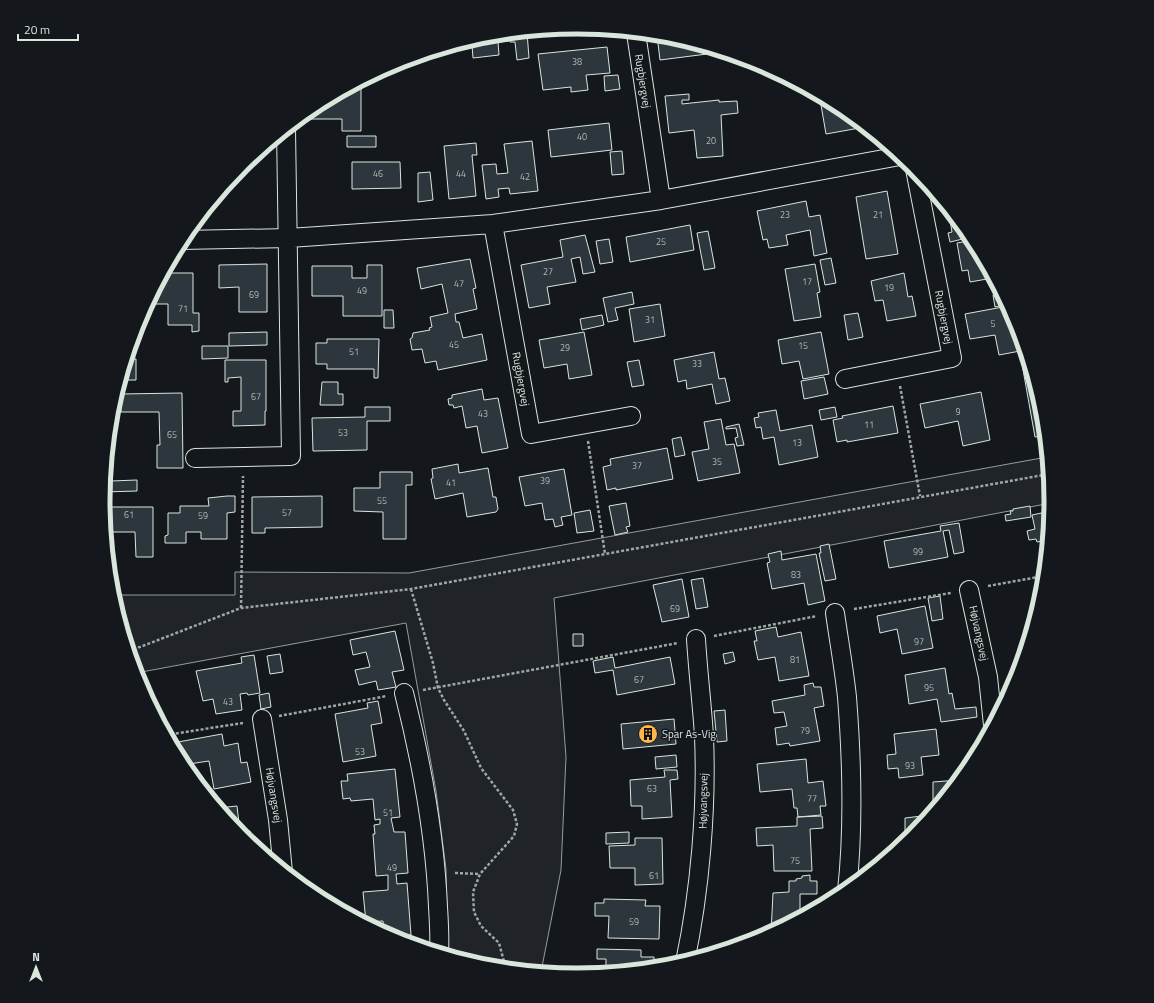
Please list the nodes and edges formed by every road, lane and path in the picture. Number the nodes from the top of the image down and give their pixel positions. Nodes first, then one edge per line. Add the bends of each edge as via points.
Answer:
1 (637, 38) edge
2 (286, 136) edge
3 (893, 157) edge
4 (917, 181) edge
5 (661, 200) junction
6 (493, 224) junction
7 (289, 238) junction
8 (190, 240) edge
9 (896, 369) junction
10 (845, 379) dead end
11 (631, 416) dead end
12 (586, 424) junction
13 (244, 457) junction
14 (195, 458) dead end
15 (1043, 475) edge
16 (920, 496) junction
17 (605, 554) junction
18 (1039, 577) edge
19 (411, 589) junction
20 (969, 590) junction
21 (241, 608) junction
22 (835, 613) junction
23 (696, 639) junction
24 (133, 648) edge
25 (438, 688) junction
26 (404, 693) junction
27 (992, 716) edge
28 (262, 720) junction
29 (172, 734) edge
30 (283, 865) edge
31 (437, 873) junction
32 (480, 874) junction
33 (848, 882) edge
34 (440, 948) edge
35 (686, 956) edge
36 (504, 963) edge

1 - 5 street, Rugbjergvej
2 - 7 street
3 - 5 street
4 - 9 street, Rugbjergvej via 952,358
5 - 6 street
6 - 7 street
6 - 12 street, Rugbjergvej via 531,434
7 - 8 street
7 - 13 street via 291,456
9 - 10 street, Rugbjergvej
9 - 16 path
11 - 12 street, Rugbjergvej
12 - 17 path
13 - 14 street
13 - 21 path
15 - 16 path
16 - 17 path
17 - 19 path
18 - 20 path
19 - 21 path
19 - 25 path
20 - 22 path
20 - 27 street, Højvangsvej via 988,677
21 - 24 path
22 - 23 path
22 - 33 street via 847,696 852,780
23 - 25 path
23 - 35 street, Højvangsvej via 704,737 702,834 692,931
25 - 26 path
25 - 32 path via 464,731 481,768 513,810 517,824 514,836
26 - 28 path
26 - 31 street via 419,752
28 - 29 path
28 - 30 street, Højvangsvej
31 - 32 path
31 - 34 street
32 - 36 path via 473,892 474,912 481,926 499,943

